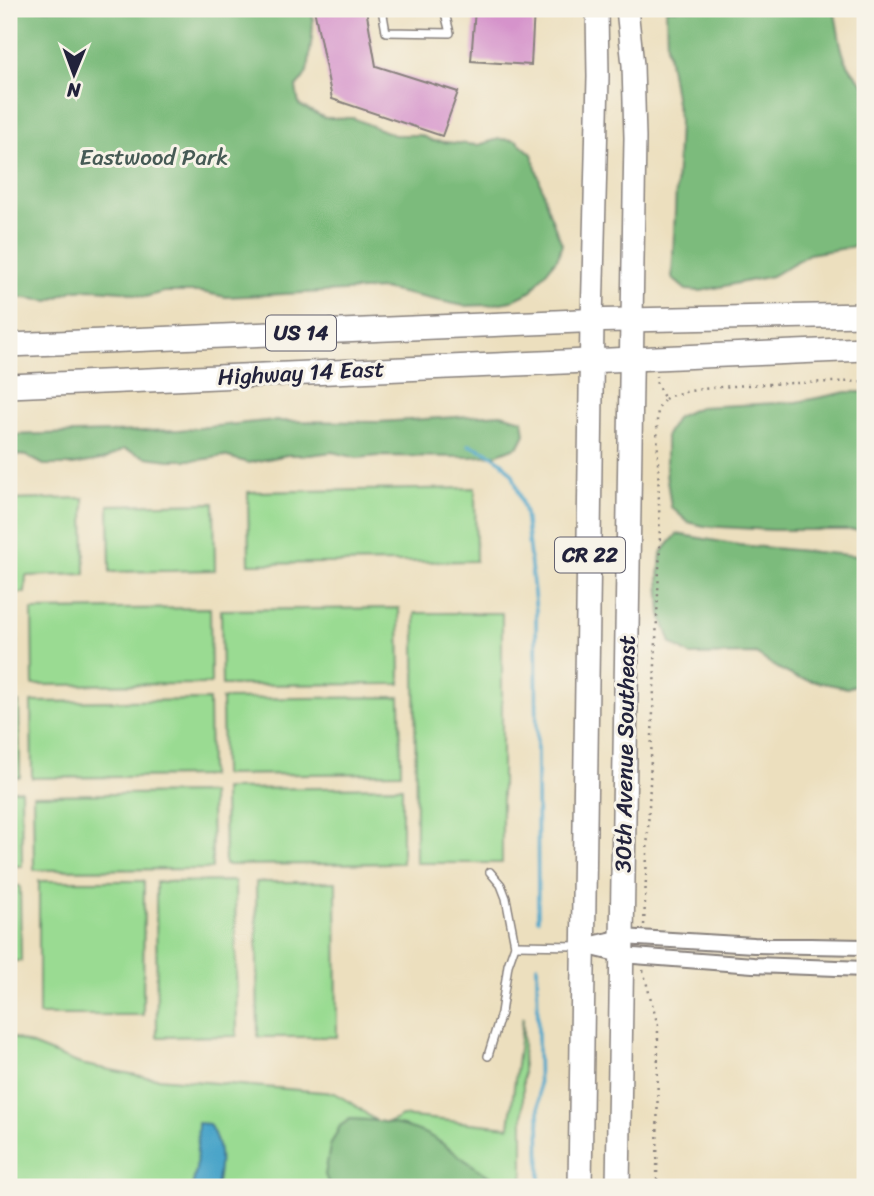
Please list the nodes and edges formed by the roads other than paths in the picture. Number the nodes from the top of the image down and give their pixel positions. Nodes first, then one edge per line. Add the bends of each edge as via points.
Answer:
1 (382, 9) edge
2 (444, 9) edge
3 (597, 9) edge
4 (627, 9) edge
5 (865, 315) edge
6 (632, 320) junction
7 (592, 321) junction
8 (9, 345) edge
9 (865, 349) edge
10 (632, 360) junction
11 (593, 361) junction
12 (9, 386) edge
13 (490, 873) dead end
14 (515, 945) junction
15 (583, 946) junction
16 (632, 947) junction
17 (865, 947) edge
18 (865, 969) edge
19 (488, 1056) dead end
20 (580, 1187) edge
21 (618, 1187) edge

1 - 2 lane via 386,32 450,33
3 - 7 street
4 - 6 street via 634,65
5 - 6 main road, US 14
6 - 7 main road, US 14
6 - 10 main road, 30th Avenue Southeast / CR 22
7 - 8 main road, Highway 14 East / US 14
7 - 11 main road, 30th Avenue Southeast / CR 22
9 - 10 main road, US 14
10 - 11 main road, US 14
10 - 16 main road, 30th Avenue Southeast / CR 22
11 - 12 main road, Highway 14 East / US 14
11 - 15 main road, 30th Avenue Southeast / CR 22
13 - 14 lane via 506,898
14 - 15 lane
14 - 19 lane
15 - 16 street
15 - 20 main road, 30th Avenue Southeast / CR 22
16 - 17 street
16 - 18 street via 753,965
16 - 21 main road, 30th Avenue Southeast / CR 22

